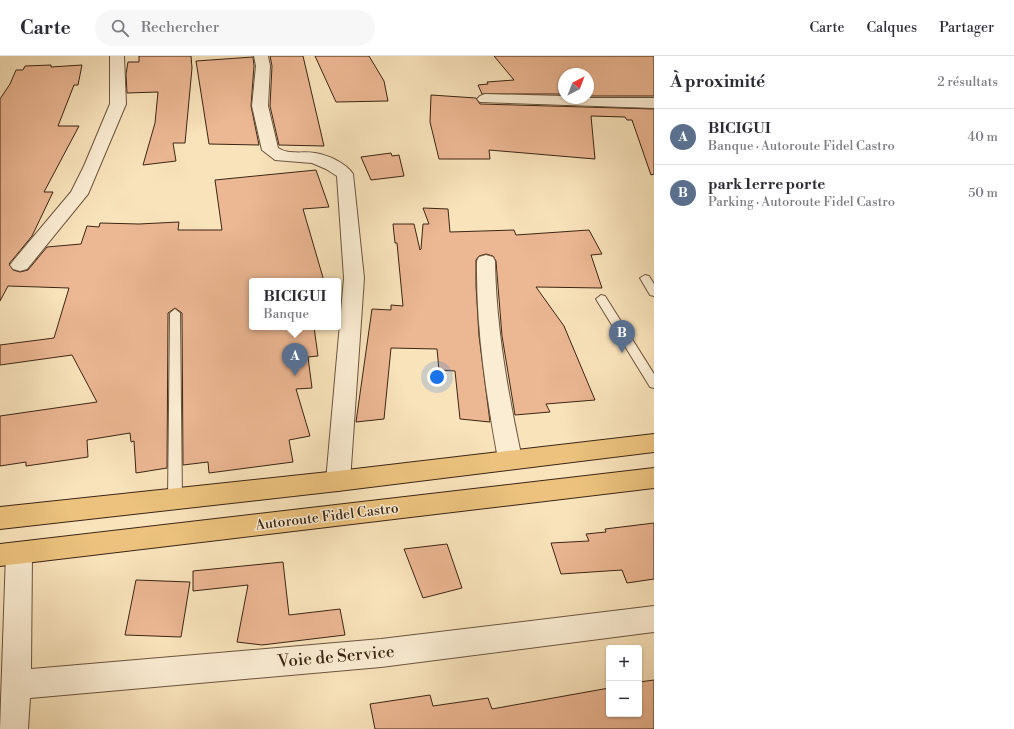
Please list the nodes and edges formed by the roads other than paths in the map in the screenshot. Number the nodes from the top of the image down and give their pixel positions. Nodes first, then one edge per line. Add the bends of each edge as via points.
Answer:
1 (117, 56) edge
2 (261, 56) edge
3 (485, 99) dead end
4 (654, 103) edge
5 (486, 261) dead end
6 (20, 265) dead end
7 (645, 278) dead end
8 (654, 292) edge
9 (601, 299) dead end
10 (175, 313) dead end
11 (654, 384) edge
12 (654, 444) edge
13 (510, 459) junction
14 (654, 478) edge
15 (338, 481) junction
16 (176, 499) junction
17 (0, 518) edge
18 (9, 554) edge
19 (654, 619) edge
20 (17, 685) junction
21 (13, 729) edge

1 - 6 street via 118,104 92,166 79,194
2 - 15 street via 263,66 260,106 270,150 282,157 314,158 332,165 345,174 354,278
3 - 4 street
5 - 13 street via 485,292 490,339 499,407
7 - 8 lane
9 - 11 lane
10 - 16 lane
12 - 13 highway
13 - 15 highway
14 - 18 highway, Autoroute Fidel Castro
15 - 16 highway
16 - 17 highway
18 - 20 street
19 - 20 street, Voie de Service via 381,653
20 - 21 street

